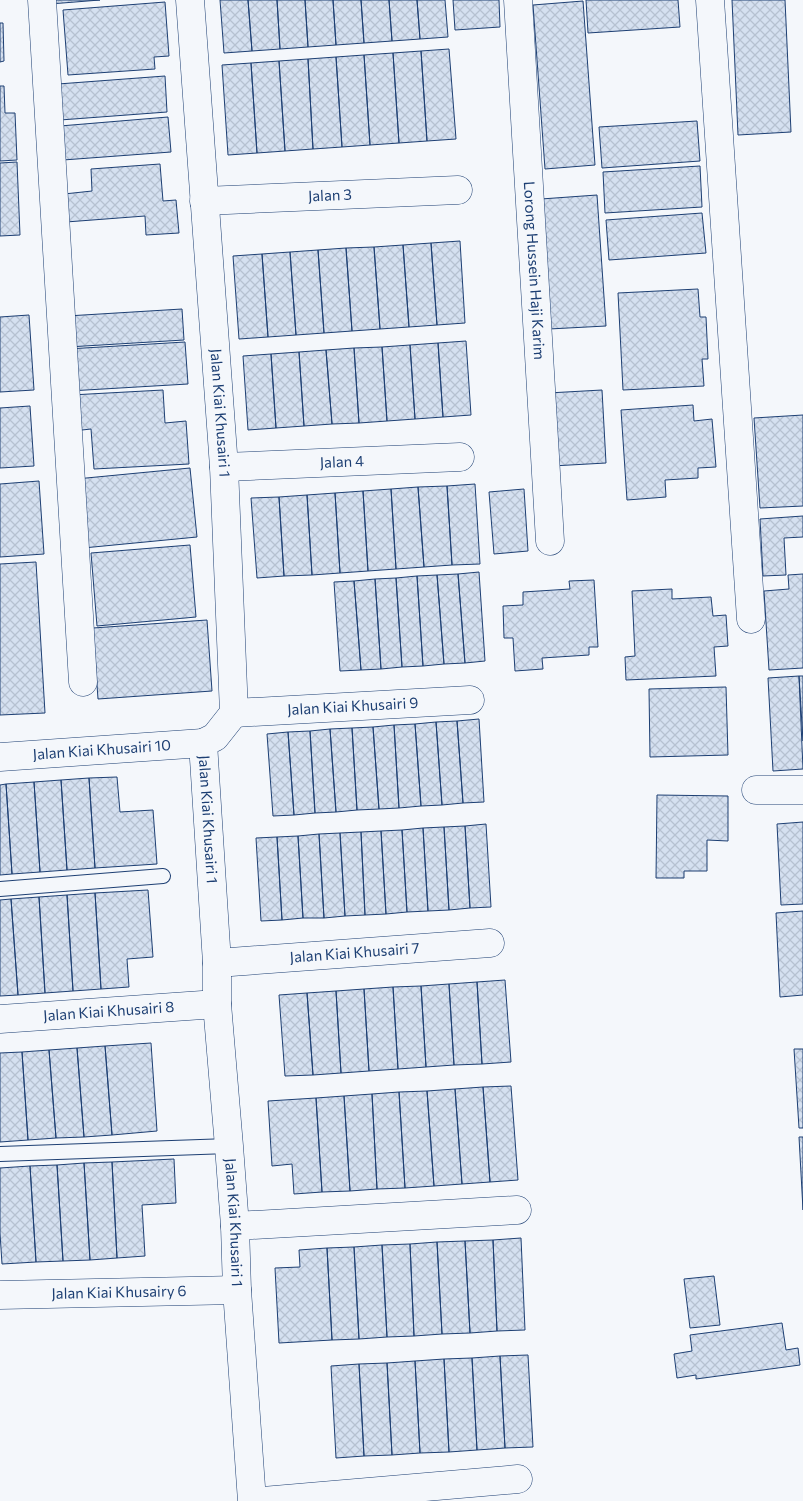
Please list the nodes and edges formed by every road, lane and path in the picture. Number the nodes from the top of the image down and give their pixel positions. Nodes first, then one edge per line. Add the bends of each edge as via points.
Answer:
1 (42, 0) edge
2 (190, 0) edge
3 (518, 0) edge
4 (710, 0) edge
5 (458, 190) dead end
6 (204, 201) junction
7 (460, 457) dead end
8 (224, 467) junction
9 (550, 542) dead end
10 (751, 619) dead end
11 (83, 682) dead end
12 (470, 700) dead end
13 (234, 713) junction
14 (204, 743) junction
15 (0, 757) edge
16 (756, 790) dead end
17 (803, 790) edge
18 (163, 876) dead end
19 (0, 888) edge
20 (490, 943) dead end
21 (217, 963) junction
22 (217, 1004) junction
23 (0, 1019) edge
24 (229, 1146) junction
25 (0, 1154) edge
26 (517, 1210) dead end
27 (235, 1226) junction
28 (237, 1290) junction
29 (0, 1295) edge
30 (518, 1479) dead end
31 (252, 1501) edge
32 (263, 1501) edge

1 - 11 street
2 - 6 street, Jalan Kiai Khusairi 1
3 - 9 street, Lorong Hussein Haji Karim
4 - 10 street
5 - 6 street, Jalan 3
6 - 8 street, Jalan Kiai Khusairi 1
7 - 8 street, Jalan 4
8 - 13 street, Jalan Kiai Khusairi 1
12 - 13 street, Jalan Kiai Khusairi 9
13 - 14 street, Jalan Kiai Khusairi 1 via 215,737
14 - 15 street, Jalan Kiai Khusairi 10
14 - 21 street, Jalan Kiai Khusairi 1
16 - 17 street
18 - 19 lane
20 - 21 street, Jalan Kiai Khusairi 7
21 - 22 street, Jalan Kiai Khusairi 1
22 - 23 street, Jalan Kiai Khusairi 8
22 - 24 street, Jalan Kiai Khusairi 1
24 - 25 lane
24 - 27 street, Jalan Kiai Khusairi 1
26 - 27 street
27 - 28 street, Jalan Kiai Khusairi 1
28 - 29 street, Jalan Kiai Khusairy 6
28 - 31 street, Jalan Kiai Khusairi 1
30 - 32 street

